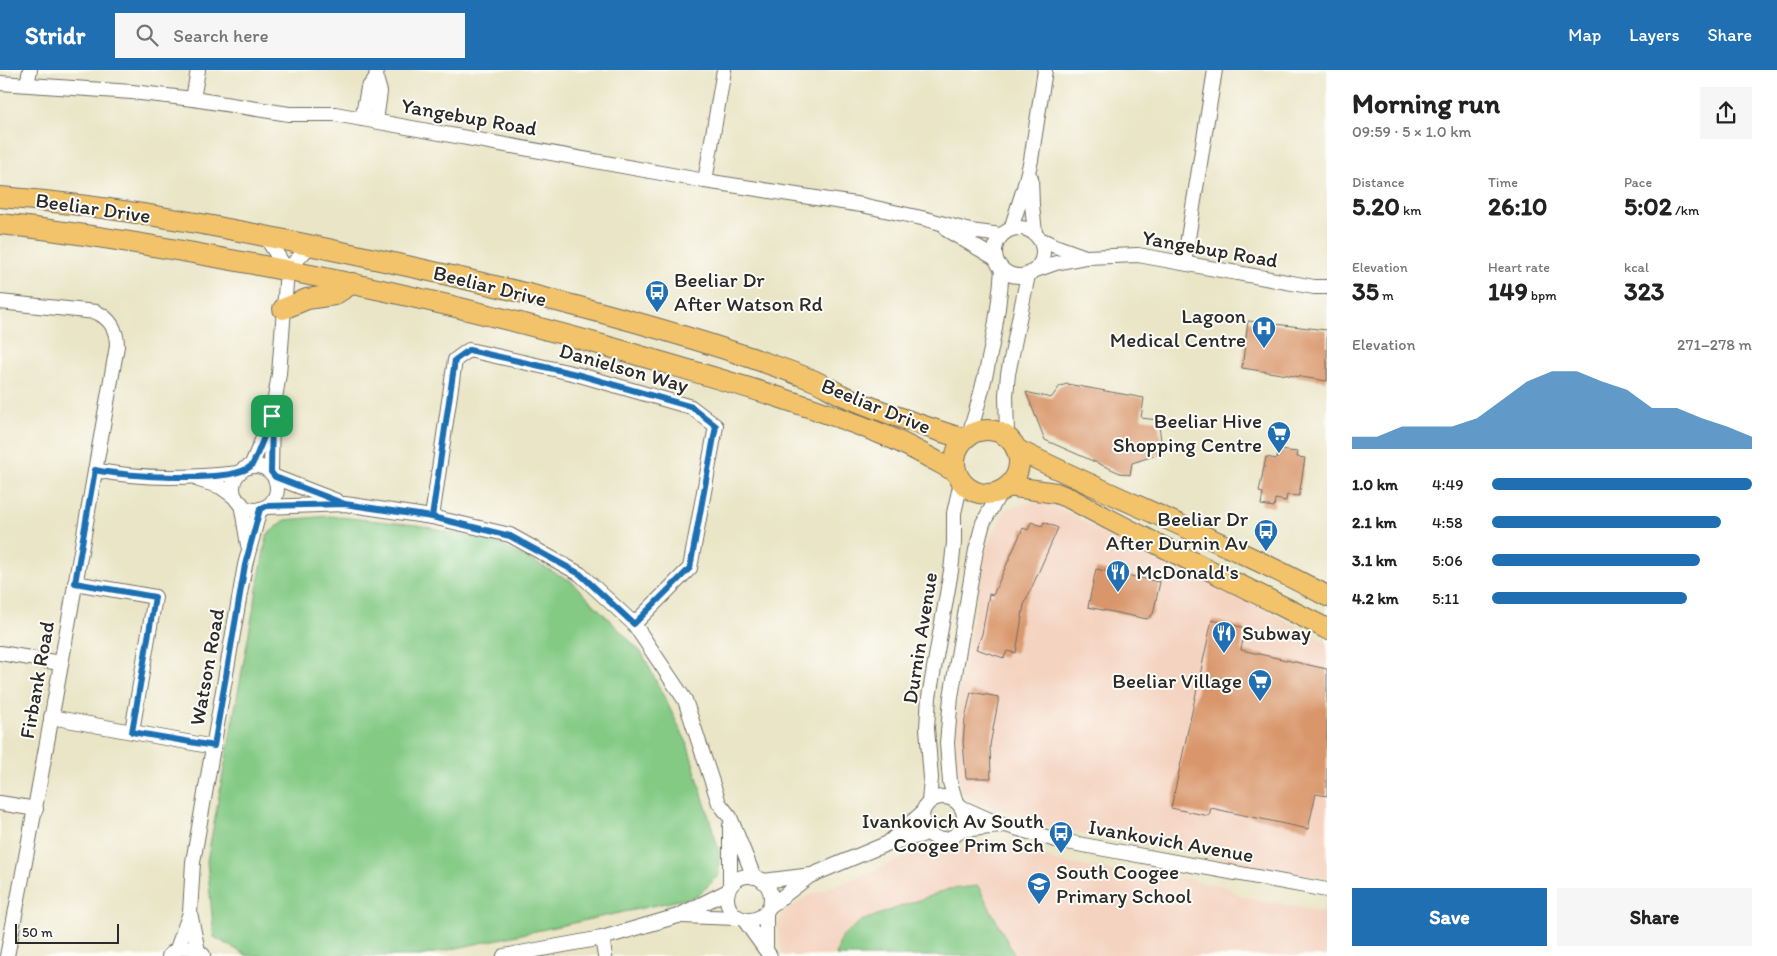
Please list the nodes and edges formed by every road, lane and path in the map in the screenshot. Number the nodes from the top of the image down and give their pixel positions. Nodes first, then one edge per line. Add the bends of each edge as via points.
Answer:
1 (30, 70) edge
2 (198, 70) edge
3 (724, 70) edge
4 (1043, 70) edge
5 (1215, 70) edge
6 (377, 74) edge
7 (0, 84) edge
8 (27, 84) junction
9 (193, 99) junction
10 (369, 120) junction
11 (1032, 160) junction
12 (705, 181) junction
13 (0, 197) edge
14 (926, 218) junction
15 (0, 224) edge
16 (1006, 232) junction
17 (265, 236) junction
18 (1038, 236) junction
19 (311, 245) junction
20 (1086, 257) junction
21 (1184, 263) junction
22 (999, 264) junction
23 (287, 270) junction
24 (1032, 272) junction
25 (353, 284) junction
26 (1327, 287) edge
27 (0, 302) edge
28 (283, 309) junction
29 (272, 416) junction
30 (966, 437) junction
31 (1011, 443) junction
32 (245, 469) junction
33 (95, 470) junction
34 (273, 475) junction
35 (958, 477) junction
36 (193, 478) junction
37 (1005, 488) junction
38 (238, 501) junction
39 (345, 504) junction
40 (263, 508) junction
41 (432, 517) junction
42 (249, 548) junction
43 (75, 583) junction
44 (1327, 596) edge
45 (634, 624) junction
46 (1327, 630) edge
47 (0, 653) edge
48 (60, 663) junction
49 (50, 717) junction
50 (132, 732) junction
51 (214, 746) junction
52 (0, 803) edge
53 (959, 804) junction
54 (926, 807) junction
55 (36, 809) junction
56 (730, 817) junction
57 (1008, 826) junction
58 (961, 830) junction
59 (928, 832) junction
60 (886, 844) junction
61 (812, 874) junction
62 (758, 879) junction
63 (729, 889) junction
64 (1327, 890) edge
65 (768, 910) junction
66 (190, 913) junction
67 (678, 916) junction
68 (742, 919) junction
69 (602, 938) junction
70 (768, 952) edge
71 (173, 953) edge
72 (201, 954) edge
73 (0, 955) edge
74 (7, 956) edge
75 (504, 956) edge
76 (605, 956) edge

1 - 8 street
2 - 9 street
3 - 12 street
4 - 11 street
5 - 21 street
6 - 10 street via 368,88
7 - 8 street, Yangebup Road
8 - 9 street, Yangebup Road
9 - 10 street, Yangebup Road via 289,114 336,114
10 - 12 street, Yangebup Road
11 - 16 street
11 - 18 street via 1031,200
12 - 14 street, Yangebup Road
13 - 17 highway, Beeliar Drive via 115,209
14 - 16 street, Yangebup Road via 970,231
14 - 22 street, Yangebup Road
15 - 23 highway, Beeliar Drive via 114,239
16 - 18 street via 1022,227
16 - 22 street via 996,244
17 - 19 highway, Beeliar Drive
17 - 23 street
18 - 20 street, Yangebup Road
18 - 24 street via 1044,253 1042,262
19 - 23 street
19 - 30 highway, Beeliar Drive via 507,289 680,336 811,379 927,428
20 - 21 street, Yangebup Road via 1138,255
20 - 24 street, Yangebup Road
21 - 26 street, Yangebup Road
22 - 24 street via 1014,276
22 - 30 street via 994,338 983,390
23 - 25 highway, Beeliar Drive
23 - 28 street
24 - 31 street via 1008,374 1006,396
25 - 28 highway via 334,295 308,298
25 - 35 highway, Beeliar Drive via 567,334 764,393 892,438
27 - 33 street, Firbank Road via 96,312 113,326 117,346
28 - 29 street via 279,374
29 - 32 street
29 - 34 street
30 - 31 highway via 988,430
30 - 35 highway via 955,454
31 - 37 highway via 1019,464
31 - 44 highway via 1081,480
32 - 34 street via 265,468
32 - 36 street
32 - 38 street via 234,485
33 - 36 street via 123,475
33 - 43 street, Firbank Road
34 - 39 street
34 - 40 street via 277,484 275,497
35 - 37 highway via 966,487 979,494 994,494
35 - 54 street, Durnin Avenue via 951,571 929,697 927,728 931,778
36 - 38 street via 221,487
37 - 46 highway via 1056,493 1071,499
37 - 53 street, Durnin Avenue via 983,523 976,550 951,697 947,743 950,782
38 - 40 street via 246,507
38 - 42 street, Watson Road
39 - 40 street
39 - 41 street
40 - 42 street, Watson Road
41 - 45 street via 510,536 580,574
41 - 45 street, Danielson Way via 455,360 469,350 576,374 692,407 716,426 690,568
42 - 51 street, Watson Road
43 - 48 street, Firbank Road
43 - 50 street via 155,597
45 - 56 street via 685,700 720,803
47 - 48 street
48 - 49 street, Firbank Road
49 - 50 street
49 - 55 street, Firbank Road
50 - 51 street
51 - 66 street, Watson Road via 193,862
52 - 55 street
53 - 54 street via 942,796
53 - 57 street, Ivankovich Avenue
53 - 58 street via 965,820
54 - 59 street via 922,820
54 - 60 street
55 - 74 street, Firbank Road
56 - 62 street
56 - 63 street
57 - 58 street, Ivankovich Avenue
57 - 64 street, Ivankovich Avenue via 1066,842
58 - 59 street via 945,839 938,839
59 - 60 street
60 - 61 street
61 - 62 street
61 - 65 street
62 - 63 street via 740,877
62 - 65 street via 771,892
63 - 67 street
63 - 68 street via 726,897 728,906
65 - 68 street via 762,917
65 - 70 street
66 - 71 street, Watson Road
66 - 72 street, Watson Road
67 - 68 street
67 - 69 street
68 - 70 street
69 - 75 street
69 - 76 street
71 - 72 street via 188,947
73 - 74 street

